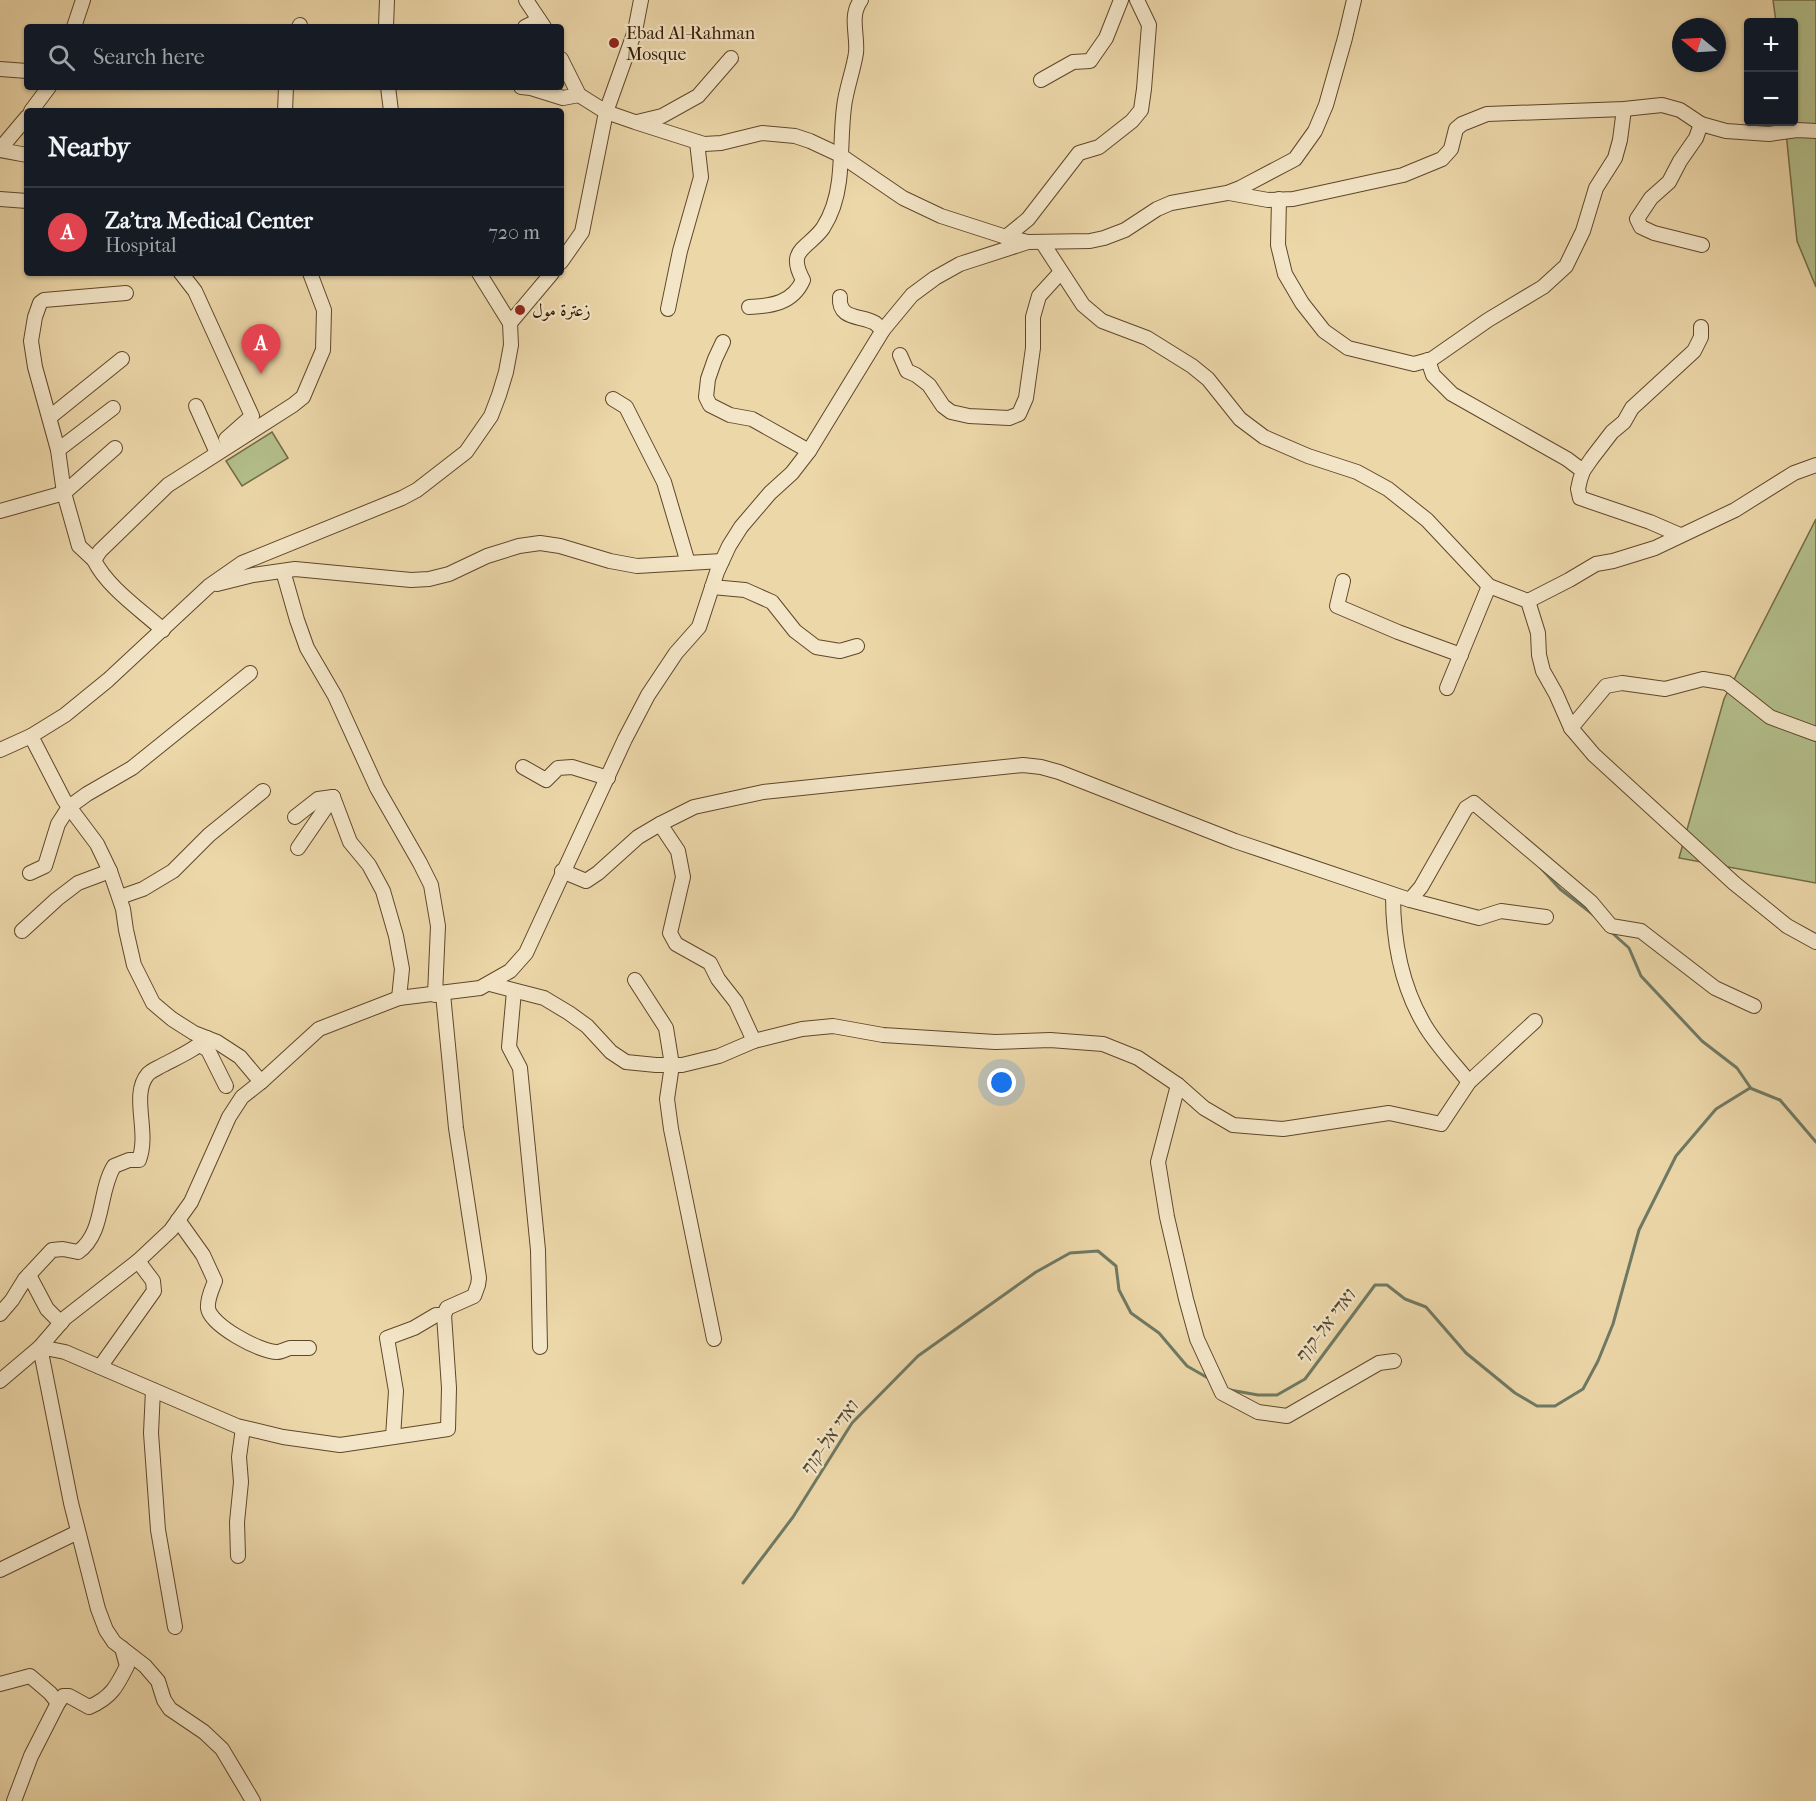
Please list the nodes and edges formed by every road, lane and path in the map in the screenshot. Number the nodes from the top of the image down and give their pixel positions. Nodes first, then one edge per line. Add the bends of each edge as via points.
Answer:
1 (83, 0) edge
2 (387, 0) edge
3 (526, 0) edge
4 (641, 0) edge
5 (861, 0) edge
6 (1121, 0) edge
7 (1137, 0) edge
8 (1354, 0) edge
9 (541, 23) edge
10 (75, 24) edge
11 (386, 24) edge
12 (731, 58) dead end
13 (564, 65) edge
14 (0, 69) edge
15 (24, 71) edge
16 (1041, 80) dead end
17 (47, 90) edge
18 (286, 90) edge
19 (388, 90) edge
20 (537, 90) edge
21 (579, 95) junction
22 (33, 108) edge
23 (285, 108) edge
24 (391, 108) edge
25 (1624, 109) junction
26 (606, 112) junction
27 (24, 121) edge
28 (635, 122) junction
29 (1701, 124) junction
30 (1816, 131) edge
31 (697, 142) junction
32 (0, 149) edge
33 (24, 154) edge
34 (840, 155) junction
35 (1227, 193) junction
36 (0, 199) edge
37 (1279, 199) junction
38 (24, 201) edge
39 (1006, 237) junction
40 (1035, 242) junction
41 (567, 243) edge
42 (1702, 245) dead end
43 (1060, 273) junction
44 (183, 276) edge
45 (311, 276) edge
46 (481, 276) edge
47 (549, 276) edge
48 (126, 293) dead end
49 (840, 297) dead end
50 (748, 308) dead end
51 (668, 309) dead end
52 (510, 323) junction
53 (1701, 327) dead end
54 (883, 330) junction
55 (723, 342) dead end
56 (900, 356) dead end
57 (122, 359) dead end
58 (1428, 360) junction
59 (613, 399) dead end
60 (196, 406) dead end
61 (113, 408) dead end
62 (50, 417) junction
63 (115, 448) dead end
64 (58, 450) junction
65 (220, 451) junction
66 (809, 451) junction
67 (1816, 465) edge
68 (1583, 471) junction
69 (64, 493) junction
70 (0, 511) edge
71 (1680, 535) junction
72 (94, 560) junction
73 (722, 561) junction
74 (688, 563) junction
75 (283, 571) junction
76 (1343, 581) dead end
77 (209, 586) junction
78 (1489, 586) junction
79 (712, 587) junction
80 (1528, 601) junction
81 (164, 630) junction
82 (858, 646) dead end
83 (1461, 655) junction
84 (250, 673) dead end
85 (1447, 688) dead end
86 (1571, 728) junction
87 (0, 734) edge
88 (1816, 734) edge
89 (31, 736) junction
90 (3, 749) edge
91 (524, 767) dead end
92 (608, 778) junction
93 (263, 791) dead end
94 (333, 797) junction
95 (69, 807) junction
96 (295, 817) dead end
97 (660, 824) junction
98 (298, 848) dead end
99 (110, 871) junction
100 (562, 871) junction
101 (30, 873) dead end
102 (1393, 895) junction
103 (120, 897) junction
104 (1410, 900) junction
105 (1546, 917) dead end
106 (22, 932) dead end
107 (1816, 942) edge
108 (635, 980) dead end
109 (490, 984) junction
110 (514, 991) junction
111 (439, 994) junction
112 (399, 998) junction
113 (1754, 1006) dead end
114 (1535, 1021) dead end
115 (754, 1041) junction
116 (203, 1042) junction
117 (672, 1065) junction
118 (261, 1082) junction
119 (1469, 1082) junction
120 (1178, 1085) junction
121 (226, 1086) dead end
122 (178, 1220) junction
123 (138, 1261) junction
124 (29, 1275) junction
125 (0, 1314) edge
126 (444, 1315) junction
127 (61, 1323) junction
128 (714, 1340) dead end
129 (40, 1347) junction
130 (540, 1347) dead end
131 (309, 1348) dead end
132 (1394, 1361) dead end
133 (99, 1367) junction
134 (0, 1382) edge
135 (153, 1390) junction
136 (243, 1428) junction
137 (393, 1437) junction
138 (78, 1532) junction
139 (238, 1556) dead end
140 (0, 1570) edge
141 (175, 1627) dead end
142 (122, 1648) junction
143 (0, 1684) edge
144 (58, 1703) junction
145 (14, 1801) edge
146 (253, 1801) edge

1 - 10 street
2 - 11 street
3 - 9 street
4 - 26 street via 635,31
5 - 34 street via 855,14 856,53 844,107
6 - 16 street via 1106,38 1090,61 1073,62
7 - 39 street via 1149,25 1141,110 1099,147 1079,153 1028,219
8 - 35 street via 1326,105 1307,144 1295,159
12 - 28 street via 698,96 662,116
13 - 21 street
14 - 15 street
17 - 22 street
18 - 23 street
19 - 24 street
20 - 21 street via 563,98
21 - 26 street
25 - 29 street via 1662,105 1680,110
25 - 37 street via 1487,114 1456,129 1451,148 1442,159 1403,175
25 - 58 street via 1615,158 1596,188 1583,231 1566,266 1543,287
26 - 28 street
26 - 41 street via 582,232
27 - 32 street
28 - 31 street
29 - 30 street via 1726,131 1770,134
29 - 42 street via 1669,182 1651,198 1638,219 1641,227
31 - 34 street via 721,143 762,133 795,136
31 - 51 street via 701,177
32 - 33 street
34 - 39 street via 882,186 923,209
34 - 50 street via 837,193 828,219 821,231 799,250 796,261 803,280 799,289 791,297 769,306
35 - 37 street
35 - 40 street via 1171,203 1104,238
36 - 38 street
37 - 58 street via 1278,245 1285,274 1324,331 1348,348 1414,364
39 - 40 street
40 - 43 street
40 - 54 street via 960,264 912,295
43 - 56 street via 1039,296 1033,316 1026,398 1019,414 1009,418 951,412 929,385 907,371
43 - 78 street via 1092,313 1102,321 1147,338 1192,366 1208,379 1240,419 1264,437 1357,472 1389,489 1427,520
44 - 65 street via 195,291 252,416 225,440
45 - 65 street via 324,310 323,350 303,398
46 - 52 street
47 - 52 street
48 - 62 street via 40,303 31,341
49 - 54 street via 843,310 876,323
52 - 77 street via 511,345 499,395 491,416 466,452 402,498 242,563
53 - 68 street via 1694,351 1632,408
54 - 66 street
55 - 66 street via 708,379 706,398 710,405 730,415 752,419
57 - 62 street
58 - 68 street via 1433,375 1452,394
59 - 74 street via 626,407 664,482
60 - 65 street
61 - 64 street
62 - 64 street
63 - 69 street
64 - 69 street
65 - 72 street via 168,485
66 - 73 street via 741,527
67 - 71 street
68 - 71 street via 1580,498
69 - 70 street
69 - 72 street via 79,546
71 - 80 street via 1655,548 1596,564
72 - 81 street via 113,585
73 - 74 street
73 - 79 street
74 - 75 street via 637,566 540,543 487,556 429,579
75 - 77 street
75 - 111 street via 307,648 431,885 438,926
76 - 83 street via 1337,606
77 - 81 street
78 - 80 street
78 - 83 street
79 - 82 street via 745,590 772,602 795,631 816,647 840,651
79 - 92 street via 699,627 648,695
80 - 86 street via 1538,633 1543,671
81 - 89 street via 65,715
83 - 85 street
84 - 95 street via 132,768
86 - 88 street via 1606,686 1622,683 1665,689 1703,679 1727,683 1770,717
86 - 107 street via 1594,755 1734,883 1787,926
87 - 90 street
89 - 90 street
89 - 95 street
91 - 92 street via 546,780 558,768 572,767
92 - 100 street
93 - 103 street via 173,870 143,889
94 - 96 street via 318,799
94 - 98 street
94 - 112 street via 350,842 383,891 402,969
95 - 99 street via 97,844
95 - 101 street via 58,824 45,866
97 - 100 street via 638,837 586,881
97 - 102 street via 694,807 764,792 1023,765 1059,772 1235,841
97 - 115 street via 678,851 683,877 670,933 676,944 710,963 736,1002
99 - 103 street
99 - 106 street via 78,883
100 - 109 street via 526,953 510,971
102 - 104 street
102 - 119 street via 1398,951 1409,995 1425,1026
103 - 116 street via 134,965 153,1003
104 - 105 street via 1479,918 1501,911
104 - 113 street via 1466,807 1474,803 1592,902 1611,926 1641,931 1715,988
108 - 117 street via 666,1028
109 - 110 street
109 - 111 street
110 - 117 street via 544,999 569,1013 626,1062
110 - 130 street via 509,1047 519,1068 522,1091 538,1250
111 - 112 street
111 - 126 street via 479,1278 474,1296 447,1308
112 - 118 street via 319,1029
114 - 119 street
115 - 117 street via 719,1056
115 - 120 street via 833,1026 884,1035 1103,1044 1138,1058
116 - 118 street via 217,1042 240,1057
116 - 121 street
116 - 124 street via 150,1072 141,1083 144,1149 139,1160 114,1166 108,1175 99,1218 85,1247 78,1252 52,1250
117 - 128 street via 667,1099 671,1130
118 - 122 street via 242,1097 229,1117 191,1202
119 - 120 street via 1441,1124 1389,1113 1283,1129 1233,1125 1204,1108
120 - 132 street via 1158,1162 1197,1340 1222,1393 1258,1412 1287,1416 1379,1363
122 - 123 street
122 - 131 street via 203,1255 215,1281 208,1310 213,1318 256,1347 277,1352
123 - 127 street
123 - 133 street via 153,1281 154,1291
124 - 125 street
124 - 127 street via 47,1309
126 - 137 street via 387,1338 396,1391
126 - 137 street via 448,1429
127 - 129 street
129 - 133 street
129 - 134 street
129 - 138 street
133 - 135 street
135 - 136 street
135 - 141 street via 150,1433 158,1530
136 - 137 street via 340,1445
136 - 139 street
138 - 140 street
138 - 142 street via 102,1620 114,1642
142 - 144 street via 127,1666 116,1688 103,1702 89,1707 63,1696
142 - 146 street via 158,1681 171,1709 222,1749
143 - 144 street via 30,1676
144 - 145 street

